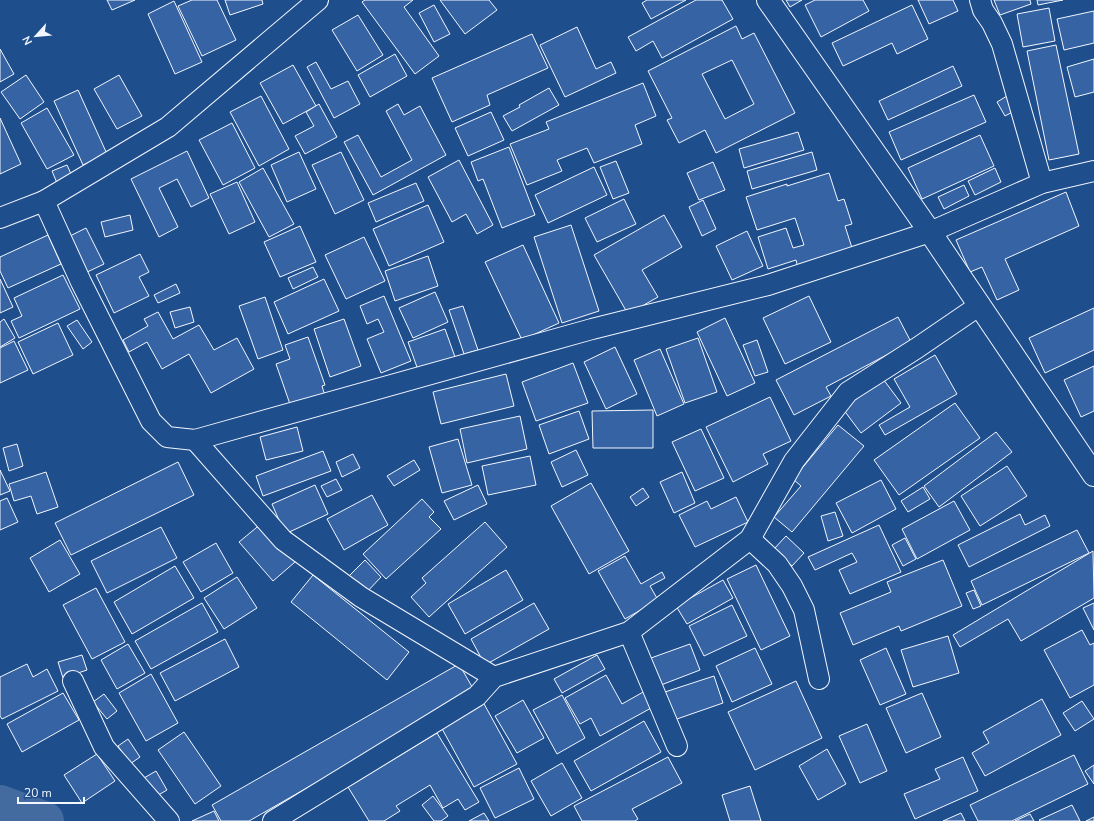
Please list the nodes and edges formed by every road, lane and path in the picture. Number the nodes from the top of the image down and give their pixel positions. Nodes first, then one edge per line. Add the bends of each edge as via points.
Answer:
1 (318, 0) edge
2 (768, 0) edge
3 (980, 0) edge
4 (1094, 171) edge
5 (1042, 183) junction
6 (44, 201) junction
7 (0, 218) edge
8 (930, 232) junction
9 (980, 305) junction
10 (195, 440) junction
11 (1094, 475) edge
12 (750, 539) junction
13 (629, 632) junction
14 (494, 677) junction
15 (819, 679) dead end
16 (73, 681) dead end
17 (677, 746) dead end
18 (169, 821) edge
19 (273, 821) edge

1 - 6 street via 168,127
2 - 8 street
3 - 5 street via 1002,44
4 - 5 street
5 - 8 street
6 - 7 street
6 - 10 street via 80,282 151,421 167,436
8 - 9 street
8 - 10 street via 768,285 592,329
9 - 11 street
9 - 12 street via 848,392 794,461
10 - 14 street via 283,540 361,597
12 - 13 street
12 - 15 street via 777,564 804,610
13 - 14 street
13 - 17 street
14 - 19 street via 476,696
16 - 18 street via 104,747

